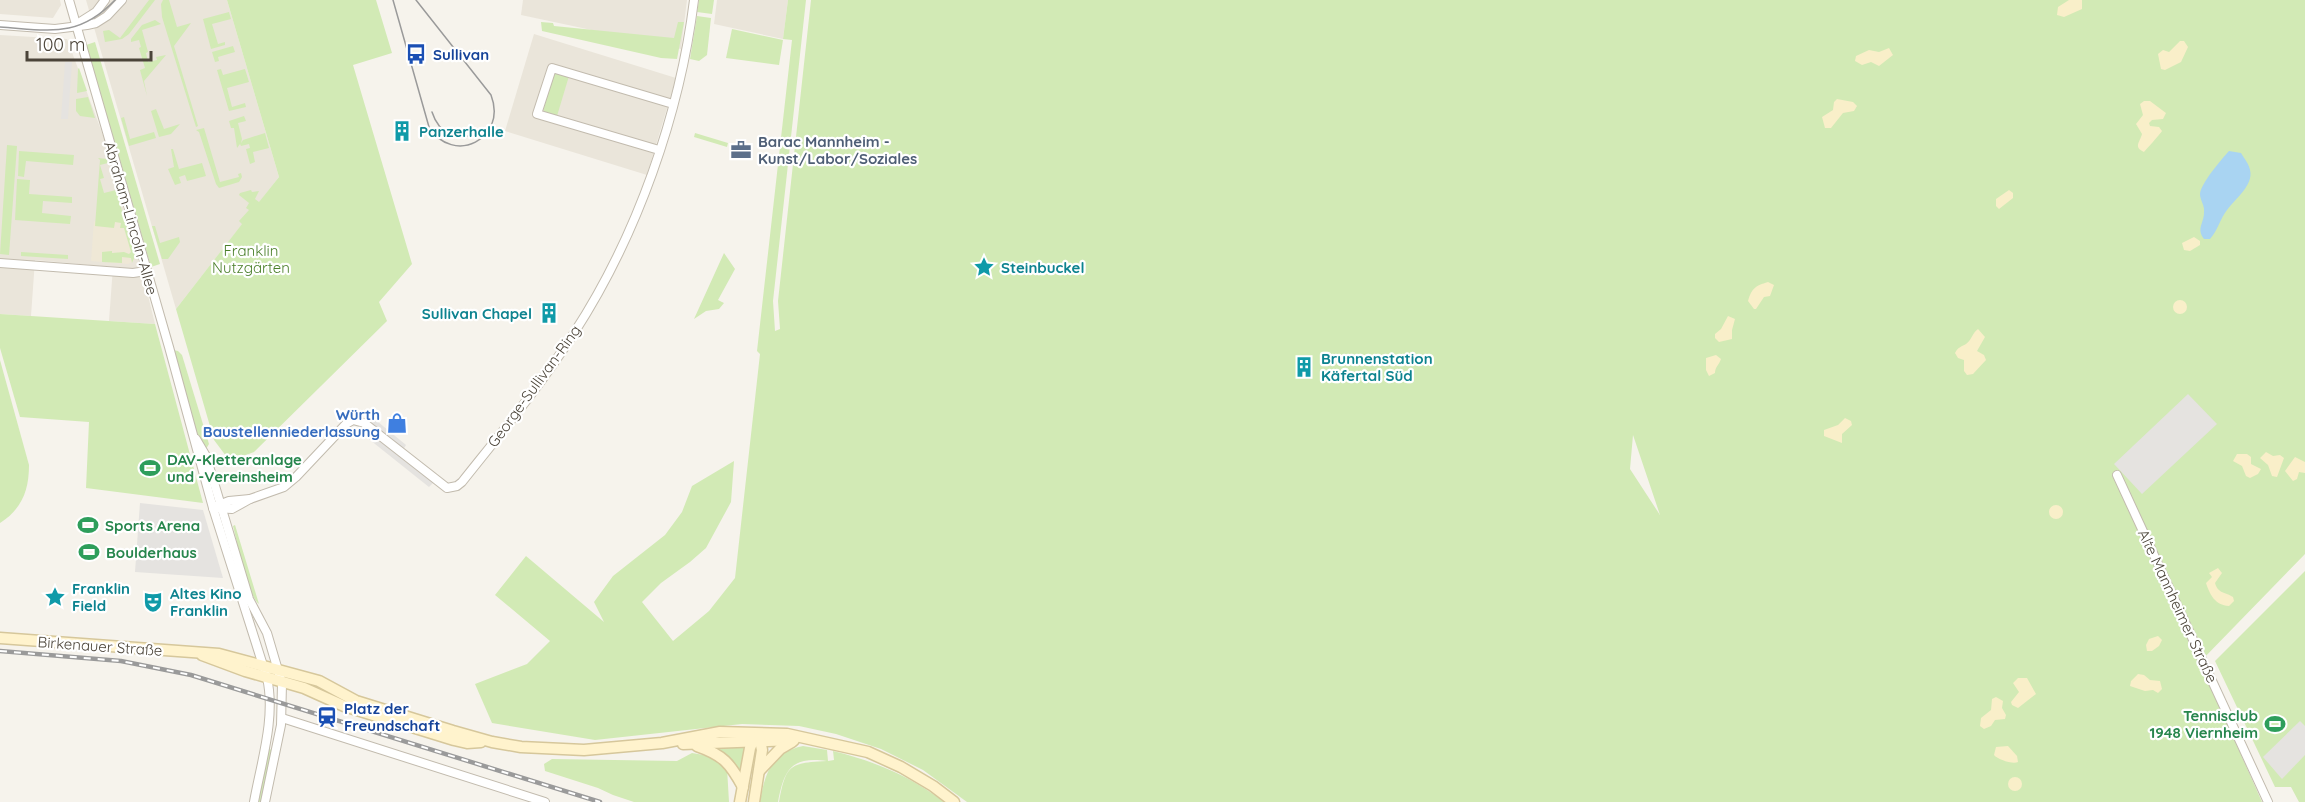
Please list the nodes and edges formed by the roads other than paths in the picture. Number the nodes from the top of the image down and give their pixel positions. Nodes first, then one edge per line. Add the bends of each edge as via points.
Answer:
1 (69, 0) edge
2 (105, 0) edge
3 (122, 0) edge
4 (694, 0) edge
5 (91, 20) junction
6 (0, 25) edge
7 (76, 25) junction
8 (673, 104) junction
9 (659, 150) junction
10 (0, 263) edge
11 (146, 271) junction
12 (2117, 475) dead end
13 (218, 507) junction
14 (0, 638) edge
15 (199, 654) junction
16 (263, 665) junction
17 (278, 669) junction
18 (267, 678) junction
19 (282, 682) junction
20 (282, 718) junction
21 (757, 738) junction
22 (798, 739) junction
23 (492, 742) junction
24 (662, 743) junction
25 (690, 744) junction
26 (759, 772) junction
27 (743, 787) junction
28 (519, 798) edge
29 (254, 802) edge
30 (266, 802) edge
31 (545, 802) edge
32 (740, 802) edge
33 (754, 802) edge
34 (954, 802) edge
35 (2268, 802) edge

1 - 7 street, Abraham-Lincoln-Allee
2 - 5 street
3 - 5 street via 106,16
4 - 8 street, George-Sullivan-Ring
5 - 7 street
6 - 7 street via 55,29
7 - 11 street, Abraham-Lincoln-Allee
8 - 9 street, George-Sullivan-Ring
8 - 9 street via 552,68 537,114
9 - 13 street, George-Sullivan-Ring via 630,227 576,330 540,384 462,482 447,488 364,423 353,420 284,486 232,509
10 - 11 street
11 - 13 street, Abraham-Lincoln-Allee
12 - 35 street, Alte Mannheimer Straße
13 - 16 street, Abraham-Lincoln-Allee
13 - 17 street, Abraham-Lincoln-Allee
14 - 15 street, Birkenauer Straße
15 - 16 street, Birkenauer Straße via 219,654
15 - 18 street, Birkenauer Straße
16 - 17 street, Birkenauer Straße
16 - 18 street, Abraham-Lincoln-Allee
17 - 19 street, Abraham-Lincoln-Allee
17 - 23 street, Birkenauer Straße via 319,681 356,701
18 - 19 street, Birkenauer Straße
18 - 29 street, Abraham-Lincoln-Allee via 268,721
19 - 20 street, Abraham-Lincoln-Allee
19 - 23 street, Birkenauer Straße via 454,740
20 - 28 street
20 - 30 street, Abraham-Lincoln-Allee
21 - 22 street via 787,734
21 - 24 street, Birkenauer Straße via 720,732
21 - 25 street, Birkenauer Straße
21 - 26 street
21 - 27 street via 750,748
22 - 26 street via 780,750
22 - 34 street via 868,752 901,767
23 - 24 street, Birkenauer Straße via 559,750
24 - 25 street, Birkenauer Straße
25 - 27 street, Birkenauer Straße via 728,762
26 - 33 street
27 - 32 street
28 - 31 street

